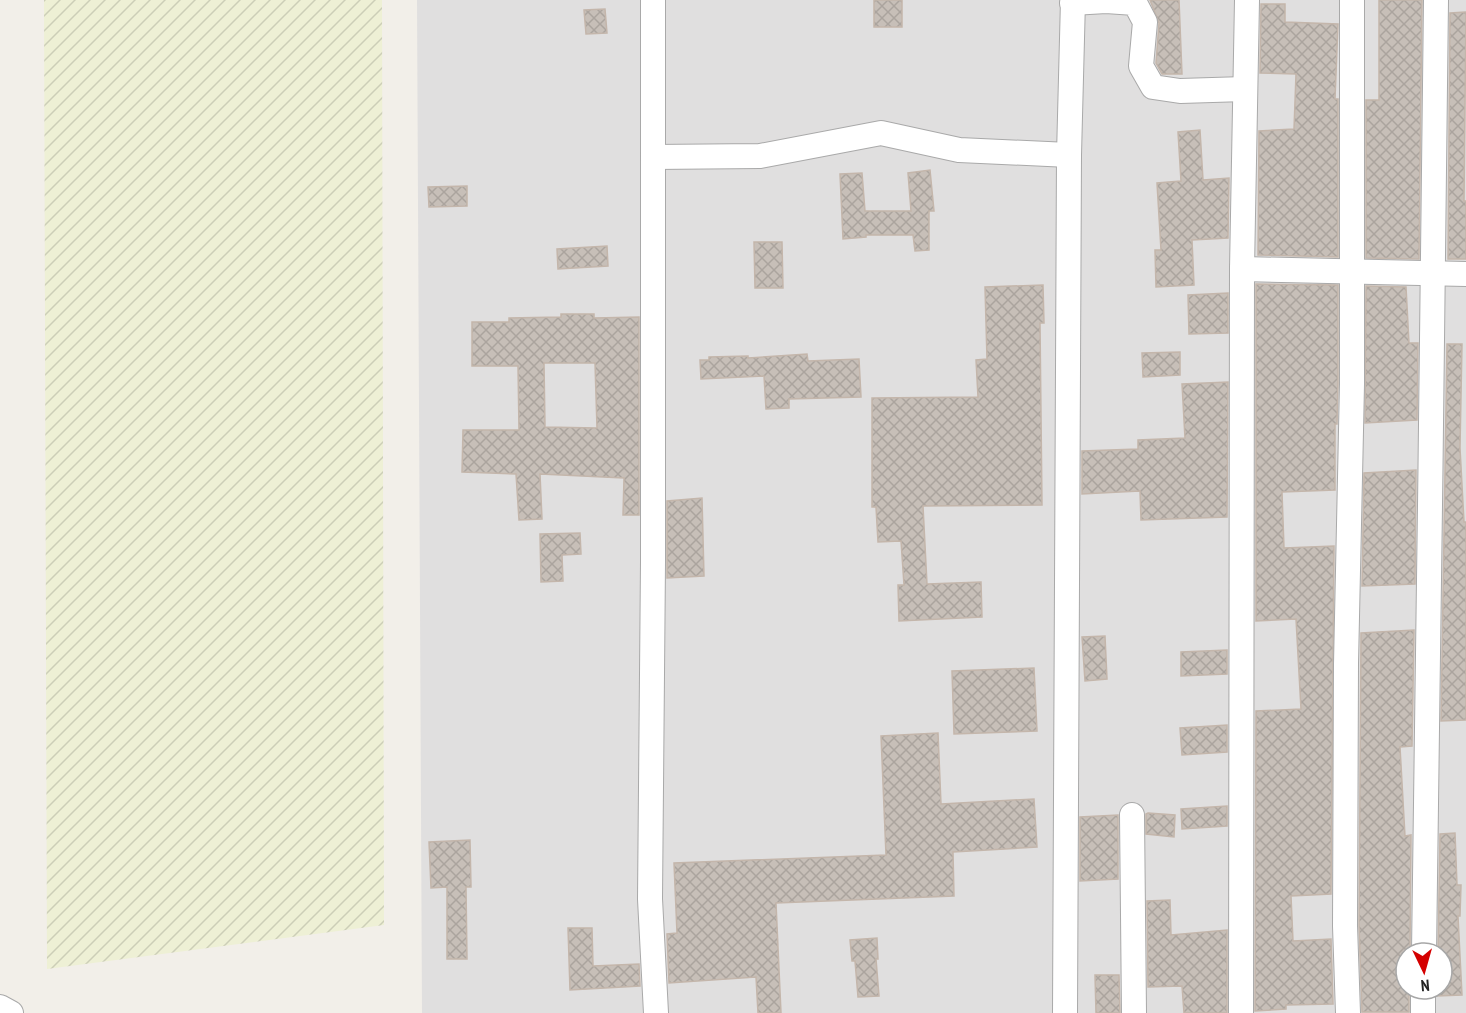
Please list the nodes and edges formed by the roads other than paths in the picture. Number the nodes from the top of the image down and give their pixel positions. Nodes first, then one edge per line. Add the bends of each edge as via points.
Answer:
1 (653, 0) edge
2 (1247, 0) edge
3 (1352, 0) edge
4 (1436, 0) edge
5 (1072, 1) edge
6 (1245, 88) junction
7 (1069, 155) junction
8 (653, 157) junction
9 (1242, 269) junction
10 (1351, 271) junction
11 (1434, 273) junction
12 (1466, 274) edge
13 (1132, 814) dead end
14 (1424, 941) edge
15 (0, 1007) edge
16 (11, 1013) edge
17 (656, 1013) edge
18 (1065, 1013) edge
19 (1134, 1013) edge
20 (1241, 1013) edge
21 (1348, 1013) edge

1 - 8 street
2 - 6 street
3 - 10 street
4 - 11 street
5 - 6 street via 1135,3 1145,22 1141,66 1153,87 1180,91
5 - 7 street
6 - 9 street
7 - 8 street via 959,150 881,133 760,156
7 - 18 street
8 - 17 street via 650,899
9 - 10 street
9 - 20 street
10 - 11 street
10 - 21 street via 1346,675
11 - 12 street
11 - 14 street
13 - 19 street
15 - 16 street

